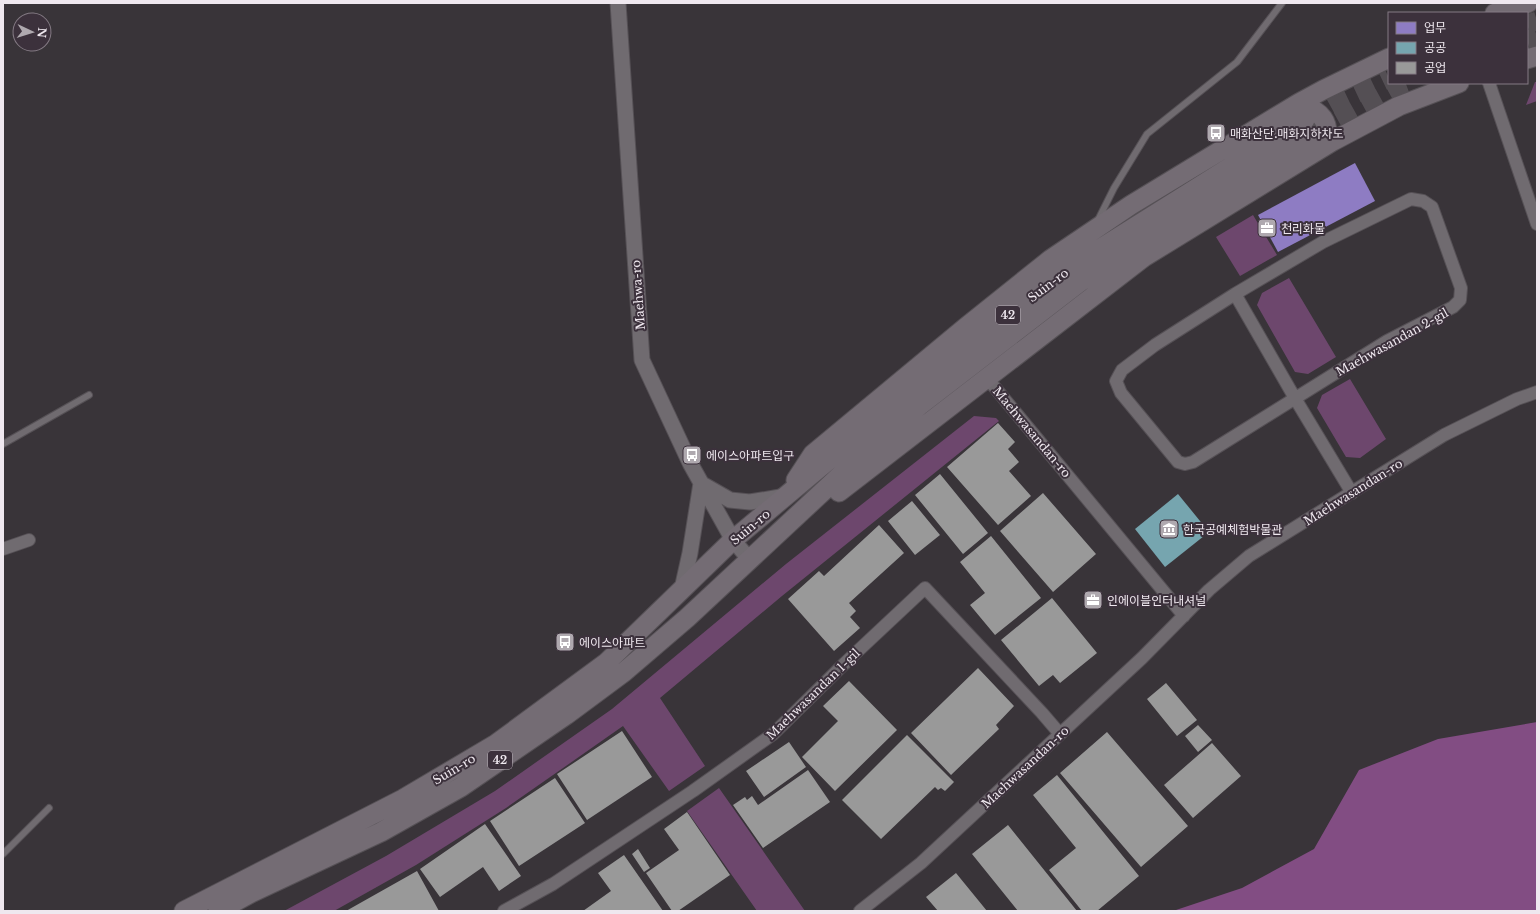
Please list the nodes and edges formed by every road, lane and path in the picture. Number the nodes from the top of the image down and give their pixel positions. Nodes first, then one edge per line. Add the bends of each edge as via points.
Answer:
1 (618, 3) edge
2 (1282, 3) edge
3 (1528, 3) edge
4 (1498, 12) edge
5 (1388, 58) edge
6 (1456, 84) edge
7 (1489, 84) edge
8 (1310, 126) junction
9 (1537, 224) edge
10 (1093, 231) junction
11 (1236, 294) junction
12 (987, 378) junction
13 (1537, 392) edge
14 (89, 395) dead end
15 (1296, 400) junction
16 (3, 444) edge
17 (701, 483) junction
18 (1352, 493) junction
19 (786, 496) junction
20 (804, 510) junction
21 (29, 540) dead end
22 (733, 540) junction
23 (3, 549) edge
24 (750, 560) junction
25 (682, 589) junction
26 (1184, 616) junction
27 (1060, 734) junction
28 (49, 808) dead end
29 (3, 854) edge
30 (184, 911) edge
31 (218, 911) edge
32 (504, 911) edge
33 (860, 911) edge

1 - 17 street, Maehwa-ro via 642,360
2 - 10 lane via 1237,62 1148,134 1114,188
3 - 4 main road
5 - 8 main road via 1323,90
6 - 8 main road via 1399,106
7 - 9 street
8 - 10 main road via 1131,205
8 - 12 main road
8 - 19 main road, Suin-ro / 42 via 1063,272 933,373
8 - 20 main road, Suin-ro / 42 via 1080,282 919,406
10 - 19 main road via 1051,260 966,327 813,454
11 - 15 street
11 - 15 street, Maehwasandan 2-gil via 1155,345 1122,370 1116,381 1121,393 1178,462 1185,464 1193,462
11 - 15 street, Maehwasandan 2-gil via 1323,242 1410,199 1423,201 1432,207 1461,288 1460,300 1453,307 1388,341 1327,378
12 - 20 main road via 839,492
12 - 26 street, Maehwasandan-ro
13 - 18 street, Maehwasandan-ro via 1517,399 1444,435
14 - 16 lane
15 - 18 street
17 - 19 street via 730,500 750,502
17 - 22 street, Maehwa-ro
17 - 25 street
18 - 26 street, Maehwasandan-ro via 1249,556 1209,590
19 - 22 main road, Suin-ro / 42
20 - 24 main road, Suin-ro / 42
21 - 23 street
22 - 24 street, Maehwa-ro
22 - 25 main road, Suin-ro / 42
24 - 31 main road, Suin-ro / 42 via 624,672 461,787 381,832
25 - 30 main road, Suin-ro / 42 via 606,663 496,744 403,799
26 - 27 street, Maehwasandan-ro
27 - 32 street, Maehwasandan 1-gil via 925,588 844,663 773,734 693,792 553,884
27 - 33 street, Maehwasandan-ro via 922,863
28 - 29 lane

